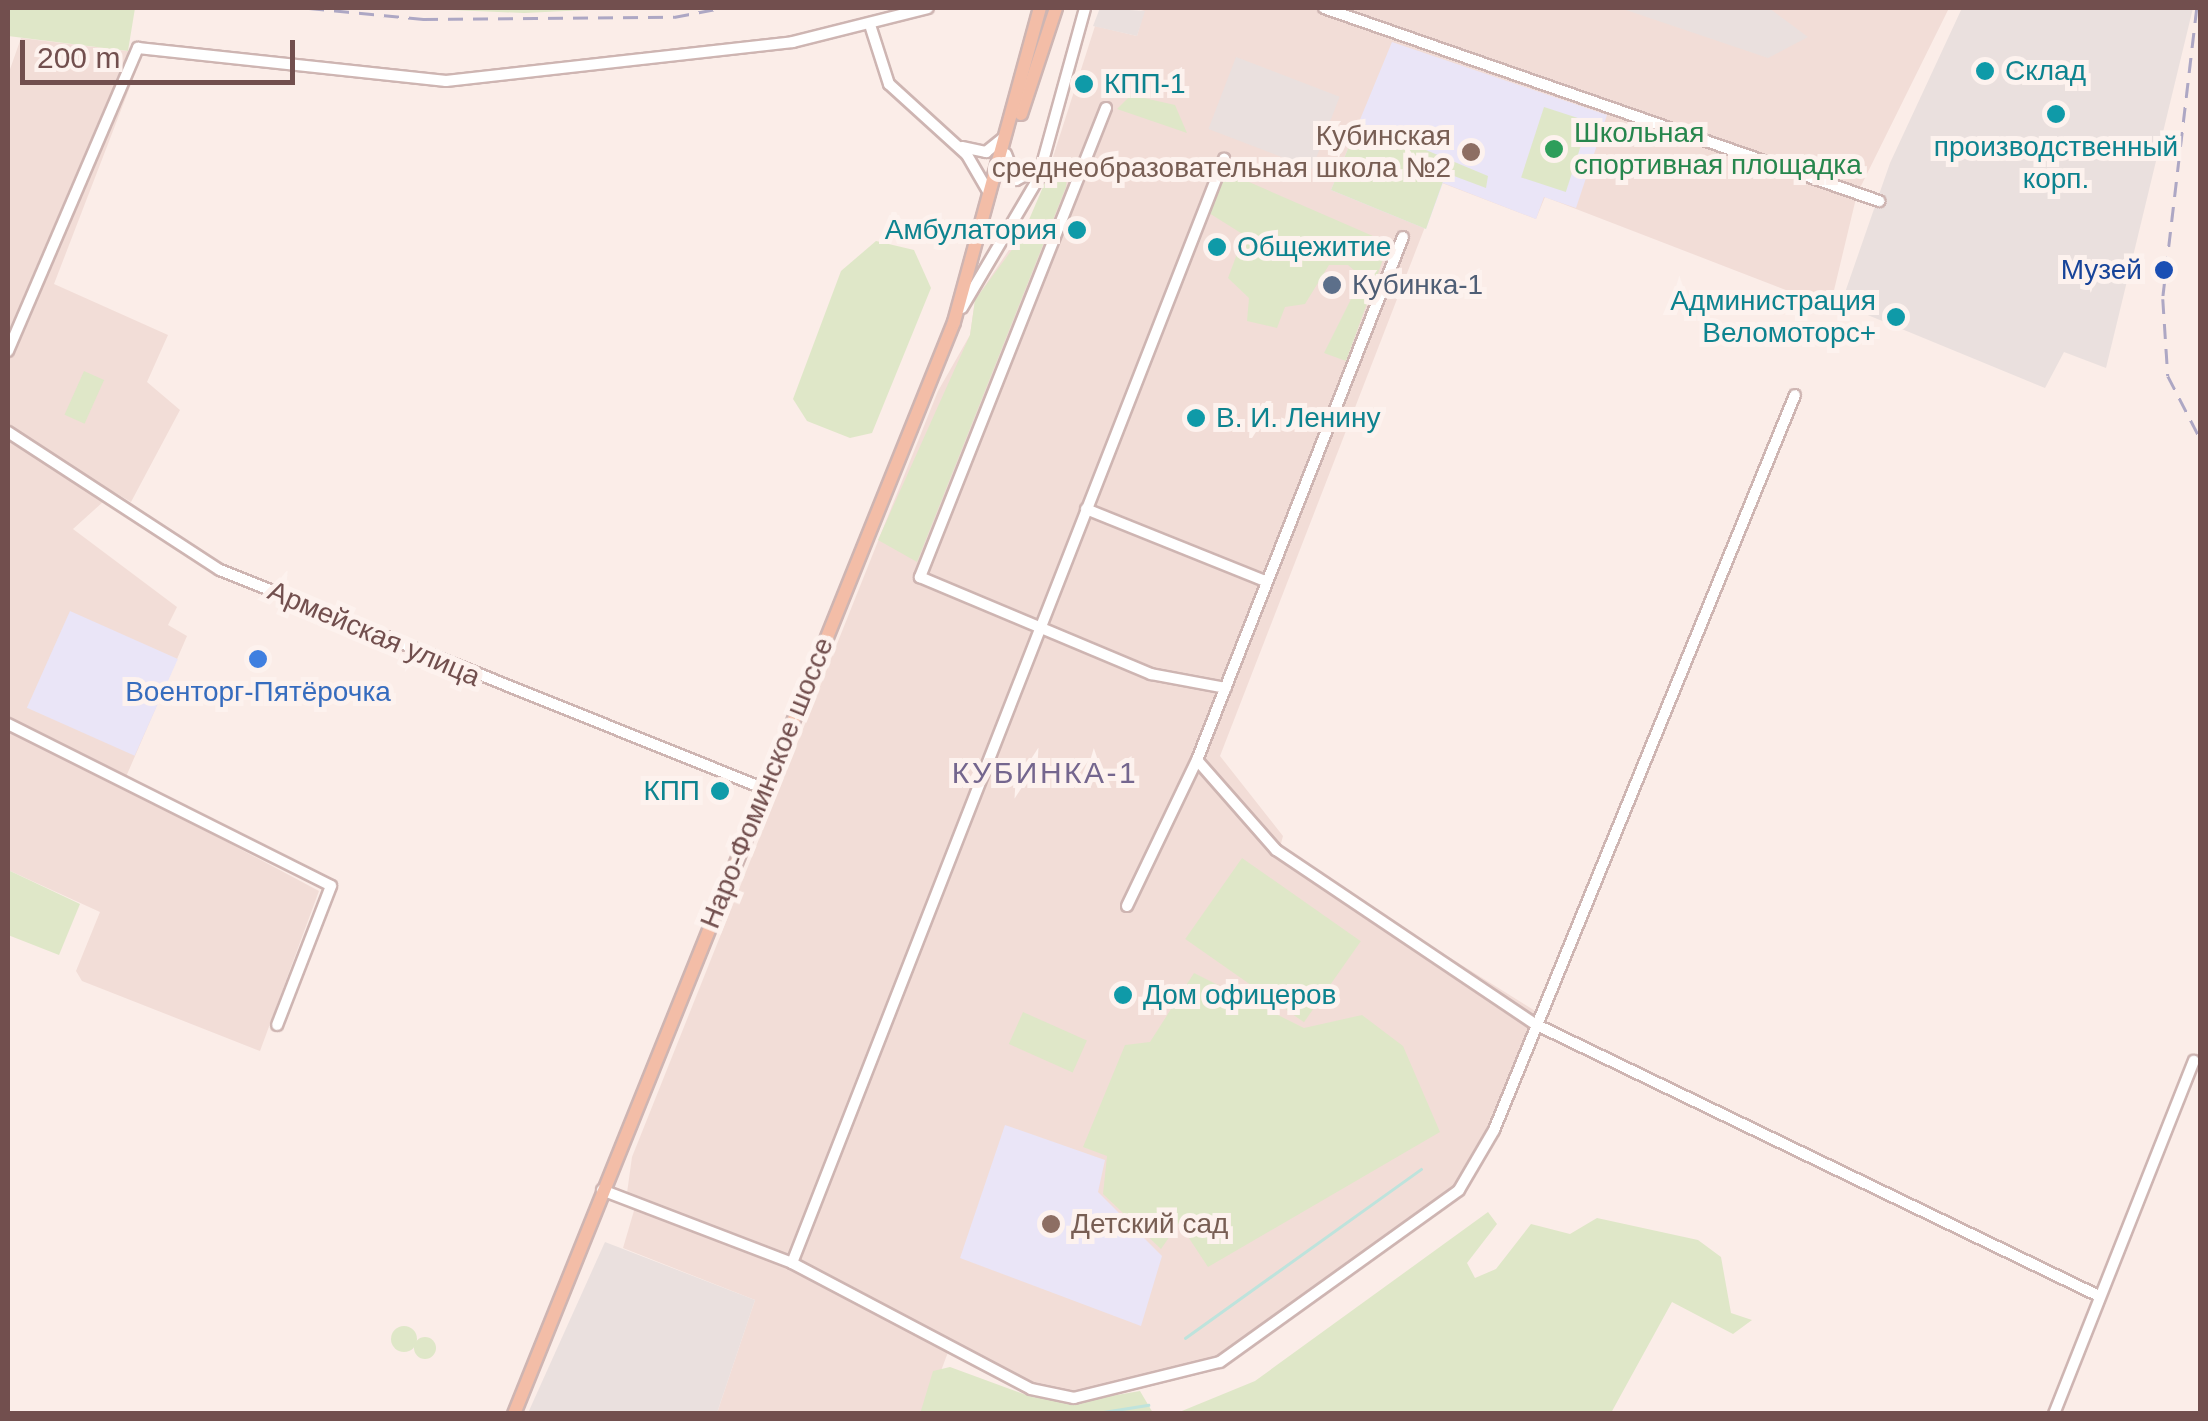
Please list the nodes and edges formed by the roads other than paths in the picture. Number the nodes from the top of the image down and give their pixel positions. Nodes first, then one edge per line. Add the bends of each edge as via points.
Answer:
1 (928, 8) edge
2 (1040, 8) edge
3 (1056, 8) edge
4 (1085, 8) edge
5 (1324, 8) edge
6 (871, 28) junction
7 (1106, 108) dead end
8 (1015, 110) junction
9 (955, 143) junction
10 (1007, 151) junction
11 (1042, 159) junction
12 (1224, 159) dead end
13 (1878, 201) dead end
14 (990, 212) junction
15 (1402, 237) dead end
16 (954, 322) junction
17 (8, 352) edge
18 (1794, 395) dead end
19 (8, 432) edge
20 (1086, 509) junction
21 (1265, 581) junction
22 (1038, 626) junction
23 (1226, 688) junction
24 (8, 724) edge
25 (1197, 760) junction
26 (765, 789) junction
27 (1127, 906) dead end
28 (1535, 1024) junction
29 (277, 1025) dead end
30 (2194, 1061) dead end
31 (602, 1190) junction
32 (792, 1263) junction
33 (2099, 1296) junction
34 (514, 1414) edge
35 (2054, 1414) edge

1 - 6 street
2 - 8 main road, Наро-Фоминское шоссе
3 - 10 main road, Наро-Фоминское шоссе
4 - 11 street
5 - 13 street
6 - 9 street via 889,84
6 - 17 street via 446,81 136,50
7 - 22 street via 920,576
8 - 9 street via 994,150
8 - 10 main road, Наро-Фоминское шоссе
9 - 14 street via 985,179
10 - 11 street via 1009,176 1023,182
10 - 14 main road, Наро-Фоминское шоссе
11 - 16 street via 1028,202
12 - 20 street
14 - 16 main road, Наро-Фоминское шоссе
15 - 21 street
16 - 26 main road, Наро-Фоминское шоссе
18 - 28 street
19 - 26 street, Армейская улица via 220,570
20 - 21 street
20 - 22 street
21 - 23 street
22 - 23 street via 1151,674
22 - 32 street
23 - 25 street
24 - 29 street via 331,886
25 - 27 street
25 - 28 street via 1276,850
26 - 31 main road, Наро-Фоминское шоссе
28 - 32 street via 1460,1190 1220,1362 1074,1398 1031,1389
28 - 33 street
30 - 33 street
31 - 32 street
31 - 34 main road, Наро-Фоминское шоссе
33 - 35 street

